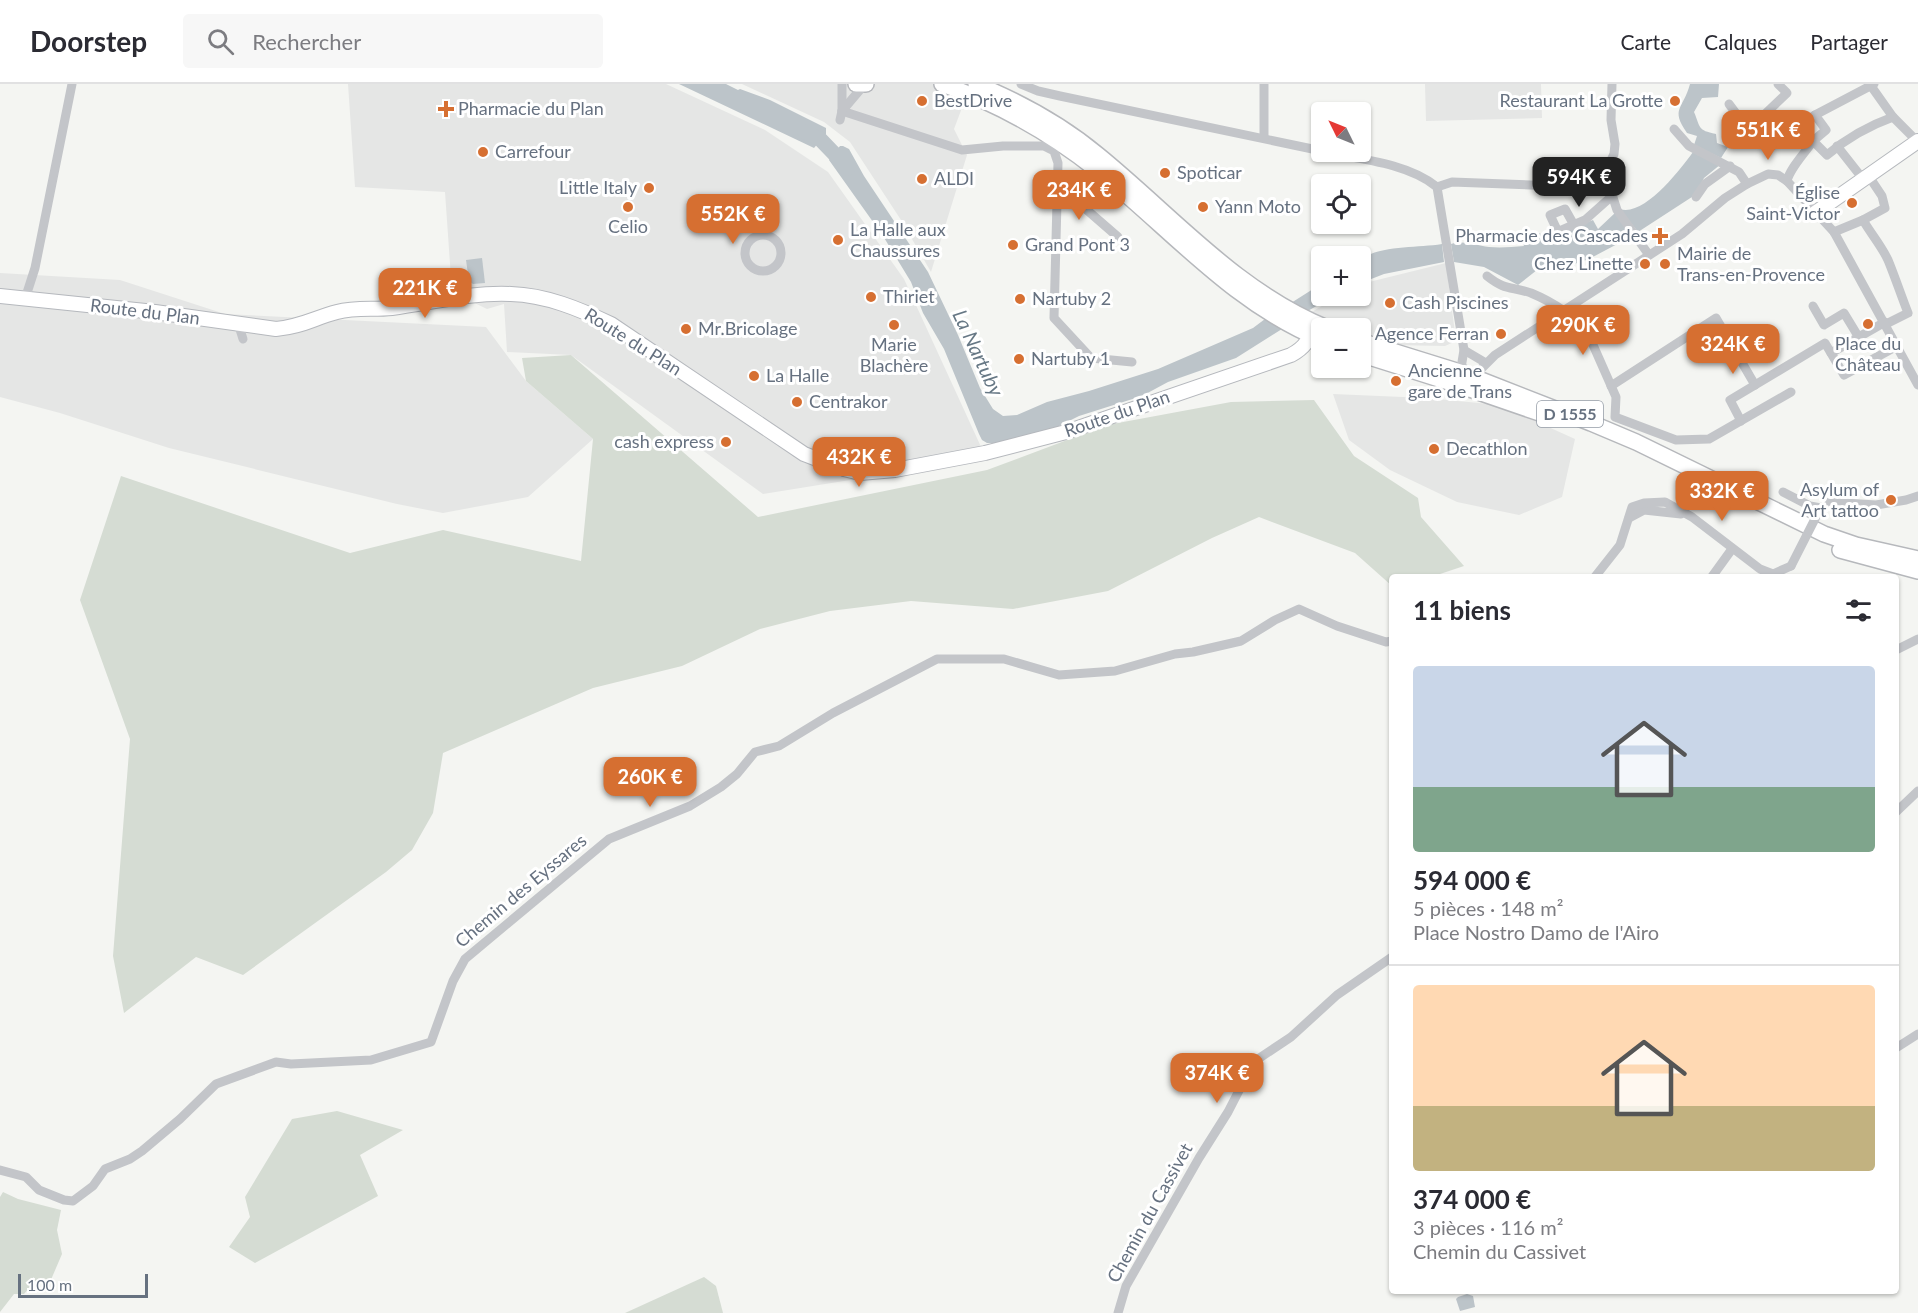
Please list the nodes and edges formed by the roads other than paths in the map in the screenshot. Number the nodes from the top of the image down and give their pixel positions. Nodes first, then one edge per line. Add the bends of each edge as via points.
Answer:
1 (72, 84) edge
2 (842, 84) edge
3 (855, 84) edge
4 (865, 84) edge
5 (942, 84) edge
6 (976, 84) edge
7 (1021, 84) edge
8 (1264, 84) edge
9 (1612, 84) edge
10 (1778, 84) edge
11 (1873, 85) edge
12 (1729, 104) dead end
13 (1815, 115) junction
14 (841, 116) junction
15 (1893, 117) junction
16 (1674, 129) dead end
17 (1752, 135) dead end
18 (1264, 138) junction
19 (1777, 141) junction
20 (1814, 141) junction
21 (1918, 141) edge
22 (1837, 146) junction
23 (1311, 149) edge
24 (1768, 149) dead end
25 (1371, 162) edge
26 (1726, 164) junction
27 (1604, 175) junction
28 (1865, 177) junction
29 (1787, 181) junction
30 (1057, 184) junction
31 (1747, 184) junction
32 (1437, 187) junction
33 (1612, 196) junction
34 (1696, 197) dead end
35 (1815, 213) junction
36 (1863, 220) junction
37 (1574, 225) junction
38 (1834, 232) junction
39 (1118, 237) dead end
40 (1649, 255) junction
41 (781, 256) joint
42 (1487, 276) dead end
43 (0, 296) edge
44 (25, 299) junction
45 (1575, 304) junction
46 (1813, 306) dead end
47 (1277, 310) junction
48 (1564, 311) junction
49 (238, 323) junction
50 (1885, 323) junction
51 (1308, 328) edge
52 (1858, 336) dead end
53 (243, 339) dead end
54 (1897, 346) junction
55 (1371, 348) edge
56 (1464, 350) junction
57 (1371, 351) edge
58 (1831, 353) junction
59 (1132, 362) dead end
60 (1486, 363) junction
61 (1397, 365) junction
62 (1459, 368) junction
63 (1755, 385) junction
64 (1918, 385) edge
65 (1479, 386) junction
66 (1611, 386) junction
67 (1791, 392) dead end
68 (1741, 421) junction
69 (1783, 492) dead end
70 (1918, 496) edge
71 (1820, 509) junction
72 (1732, 549) junction
73 (1918, 559) edge
74 (1918, 571) edge
75 (1597, 574) edge
76 (1714, 574) edge
77 (1918, 639) edge
78 (1389, 642) edge
79 (1899, 648) edge
80 (1918, 791) edge
81 (1899, 805) edge
82 (1899, 809) edge
83 (1389, 959) edge
84 (1918, 1034) edge
85 (1899, 1046) edge
86 (0, 1170) edge
87 (1118, 1313) edge

1 - 44 street via 35,268
2 - 14 street
3 - 4 main road
4 - 14 street
5 - 47 main road via 1015,114 1070,149 1224,282
6 - 47 main road via 1020,104 1074,137
7 - 18 street via 1060,96
8 - 18 street
9 - 27 street via 1615,144
10 - 19 street via 1787,93 1764,115
11 - 13 street
11 - 15 street
12 - 17 street
13 - 19 street
13 - 20 street via 1826,130
14 - 30 street via 962,150 1044,147 1054,151
15 - 21 street
15 - 22 street via 1867,127
16 - 26 street via 1691,147
18 - 23 street
19 - 24 street
20 - 22 street via 1827,154
20 - 29 street via 1789,172
21 - 28 street
22 - 28 street
25 - 32 street via 1424,176
26 - 31 street via 1739,172
26 - 34 street
27 - 32 street via 1556,186 1452,182
27 - 33 street
28 - 35 street
28 - 36 street via 1882,196 1885,208
29 - 31 street via 1768,174
29 - 35 street
30 - 39 street
30 - 59 street via 1054,318 1091,358
31 - 40 street
32 - 56 street
33 - 37 street
33 - 40 street via 1617,210
35 - 38 street
36 - 38 street
36 - 50 street via 1888,260 1908,313
37 - 37 street via 1556,232 1550,215 1565,209
38 - 50 street
40 - 45 street
41 - 41 street via 779,243 766,234 752,238 745,250 749,263 763,271 774,267
42 - 48 street via 1500,287 1529,293
43 - 44 street, Route du Plan
44 - 49 street, Route du Plan
45 - 48 street
45 - 66 street
46 - 52 street via 1824,325 1844,313
47 - 51 main road
48 - 60 street
49 - 51 street, Route du Plan via 276,329 296,327 339,311 485,295 533,296 580,309 611,324 781,441 804,454 845,464 860,472 943,462 1066,432 1281,358
49 - 53 street
50 - 54 street
50 - 58 street
54 - 58 street via 1844,375
54 - 64 street
55 - 62 main road, D 1555
56 - 60 street
56 - 62 street
57 - 61 main road, D 1555
58 - 63 street via 1825,344
60 - 65 street
61 - 62 street via 1444,374
61 - 65 main road, D 1555
62 - 65 main road, D 1555
63 - 66 street via 1716,318
63 - 68 street via 1730,400
65 - 73 main road, D 1555 via 1555,408 1636,442 1824,534
65 - 74 main road, D 1555 via 1631,450 1819,543
66 - 68 street via 1616,397 1615,417 1676,440 1709,439
67 - 68 street
69 - 71 street
70 - 71 street via 1876,505 1829,502
71 - 72 street, bridge via 1791,566 1773,574
72 - 75 street via 1692,517 1644,510 1629,518 1620,545
72 - 76 street
77 - 79 street
78 - 86 street, Chemin des Eyssares via 1337,626 1299,609 1240,641 1115,671 1059,675 1004,659 937,659 832,713 779,746 755,752 737,774 690,806 609,839 465,959 431,1042 371,1060 276,1062 216,1084 142,1151 105,1169 93,1186 73,1201 39,1190 26,1177
80 - 81 street
80 - 82 street
83 - 87 street, Chemin du Cassivet via 1258,1059 1126,1286
84 - 85 street

